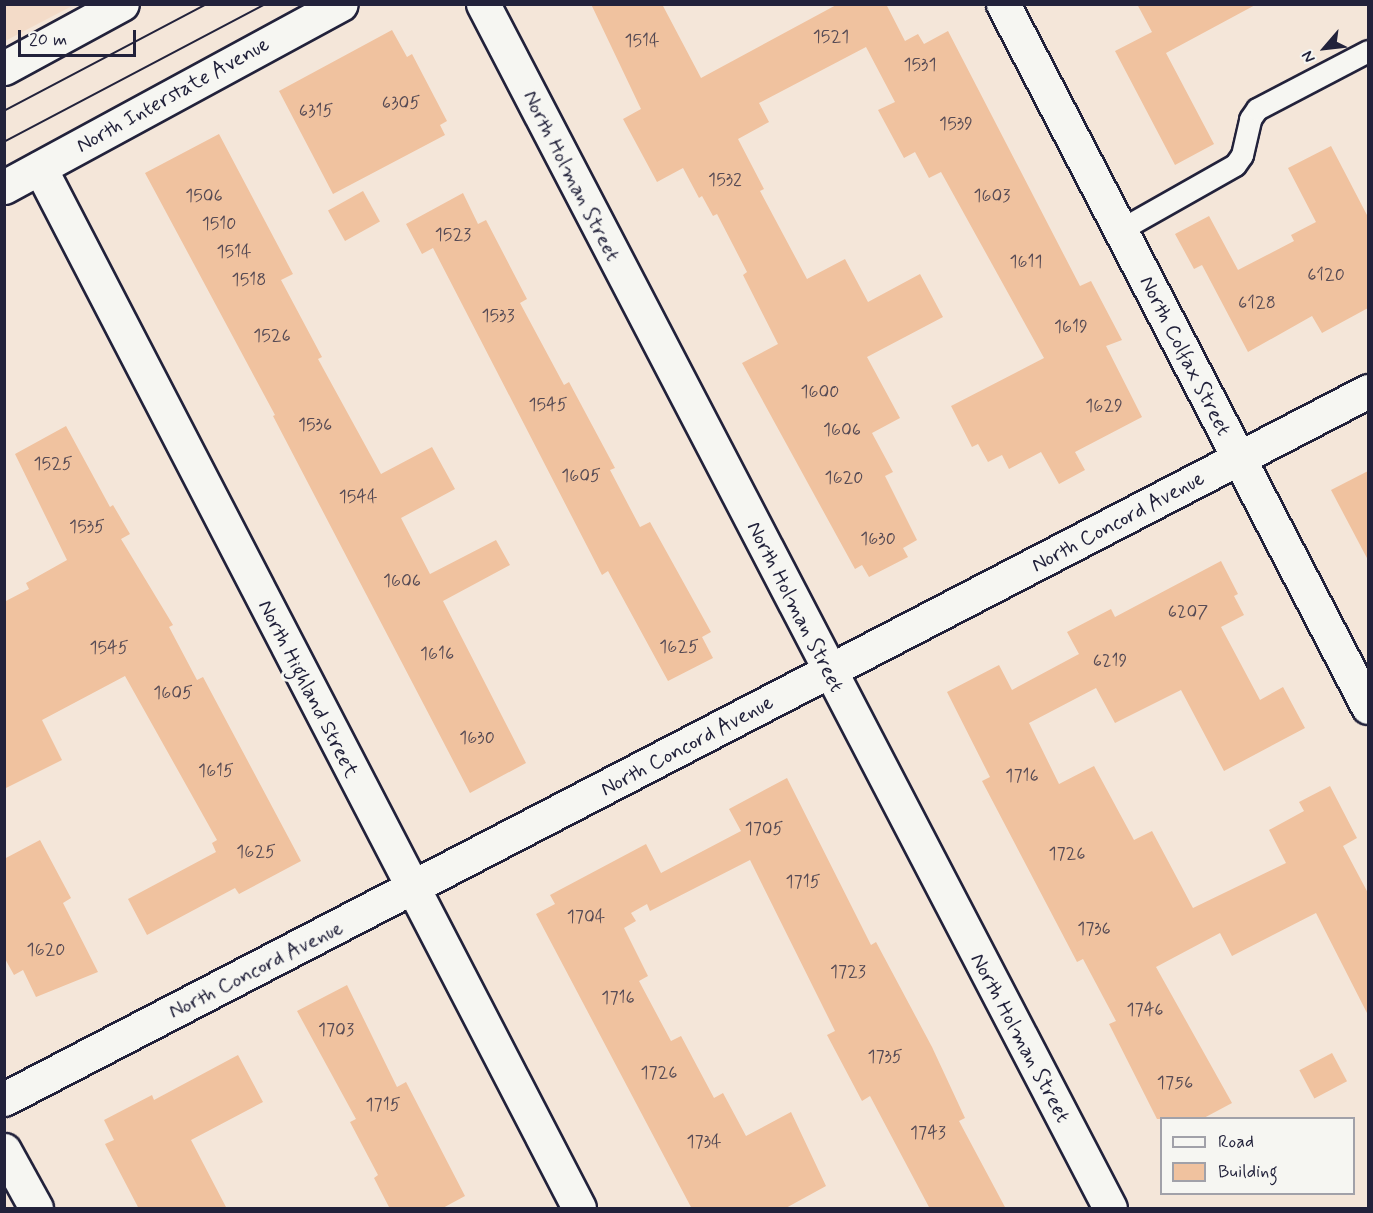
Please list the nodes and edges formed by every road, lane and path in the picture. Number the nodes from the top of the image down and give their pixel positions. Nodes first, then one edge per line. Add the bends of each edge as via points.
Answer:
1 (122, 4) edge
2 (341, 4) edge
3 (483, 4) edge
4 (1003, 4) edge
5 (1368, 51) edge
6 (4, 68) edge
7 (40, 168) junction
8 (4, 187) edge
9 (1120, 230) junction
10 (1368, 391) edge
11 (1238, 459) junction
12 (829, 672) junction
13 (1368, 707) edge
14 (411, 890) junction
15 (4, 1100) edge
16 (4, 1150) edge
17 (36, 1209) edge
18 (579, 1209) edge
19 (1110, 1209) edge

1 - 6 street
2 - 7 street, North Interstate Avenue
3 - 12 street, North Holman Street
4 - 9 street, North Colfax Street
5 - 9 lane via 1257,109 1250,119 1242,155 1234,165
7 - 8 street, North Interstate Avenue
7 - 14 street, North Highland Street
9 - 11 street, North Colfax Street
10 - 11 street, North Concord Avenue
11 - 12 street, North Concord Avenue
11 - 13 street, North Colfax Street
12 - 14 street, North Concord Avenue
12 - 19 street, North Holman Street
14 - 15 street, North Concord Avenue
14 - 18 street, North Highland Street
16 - 17 street

